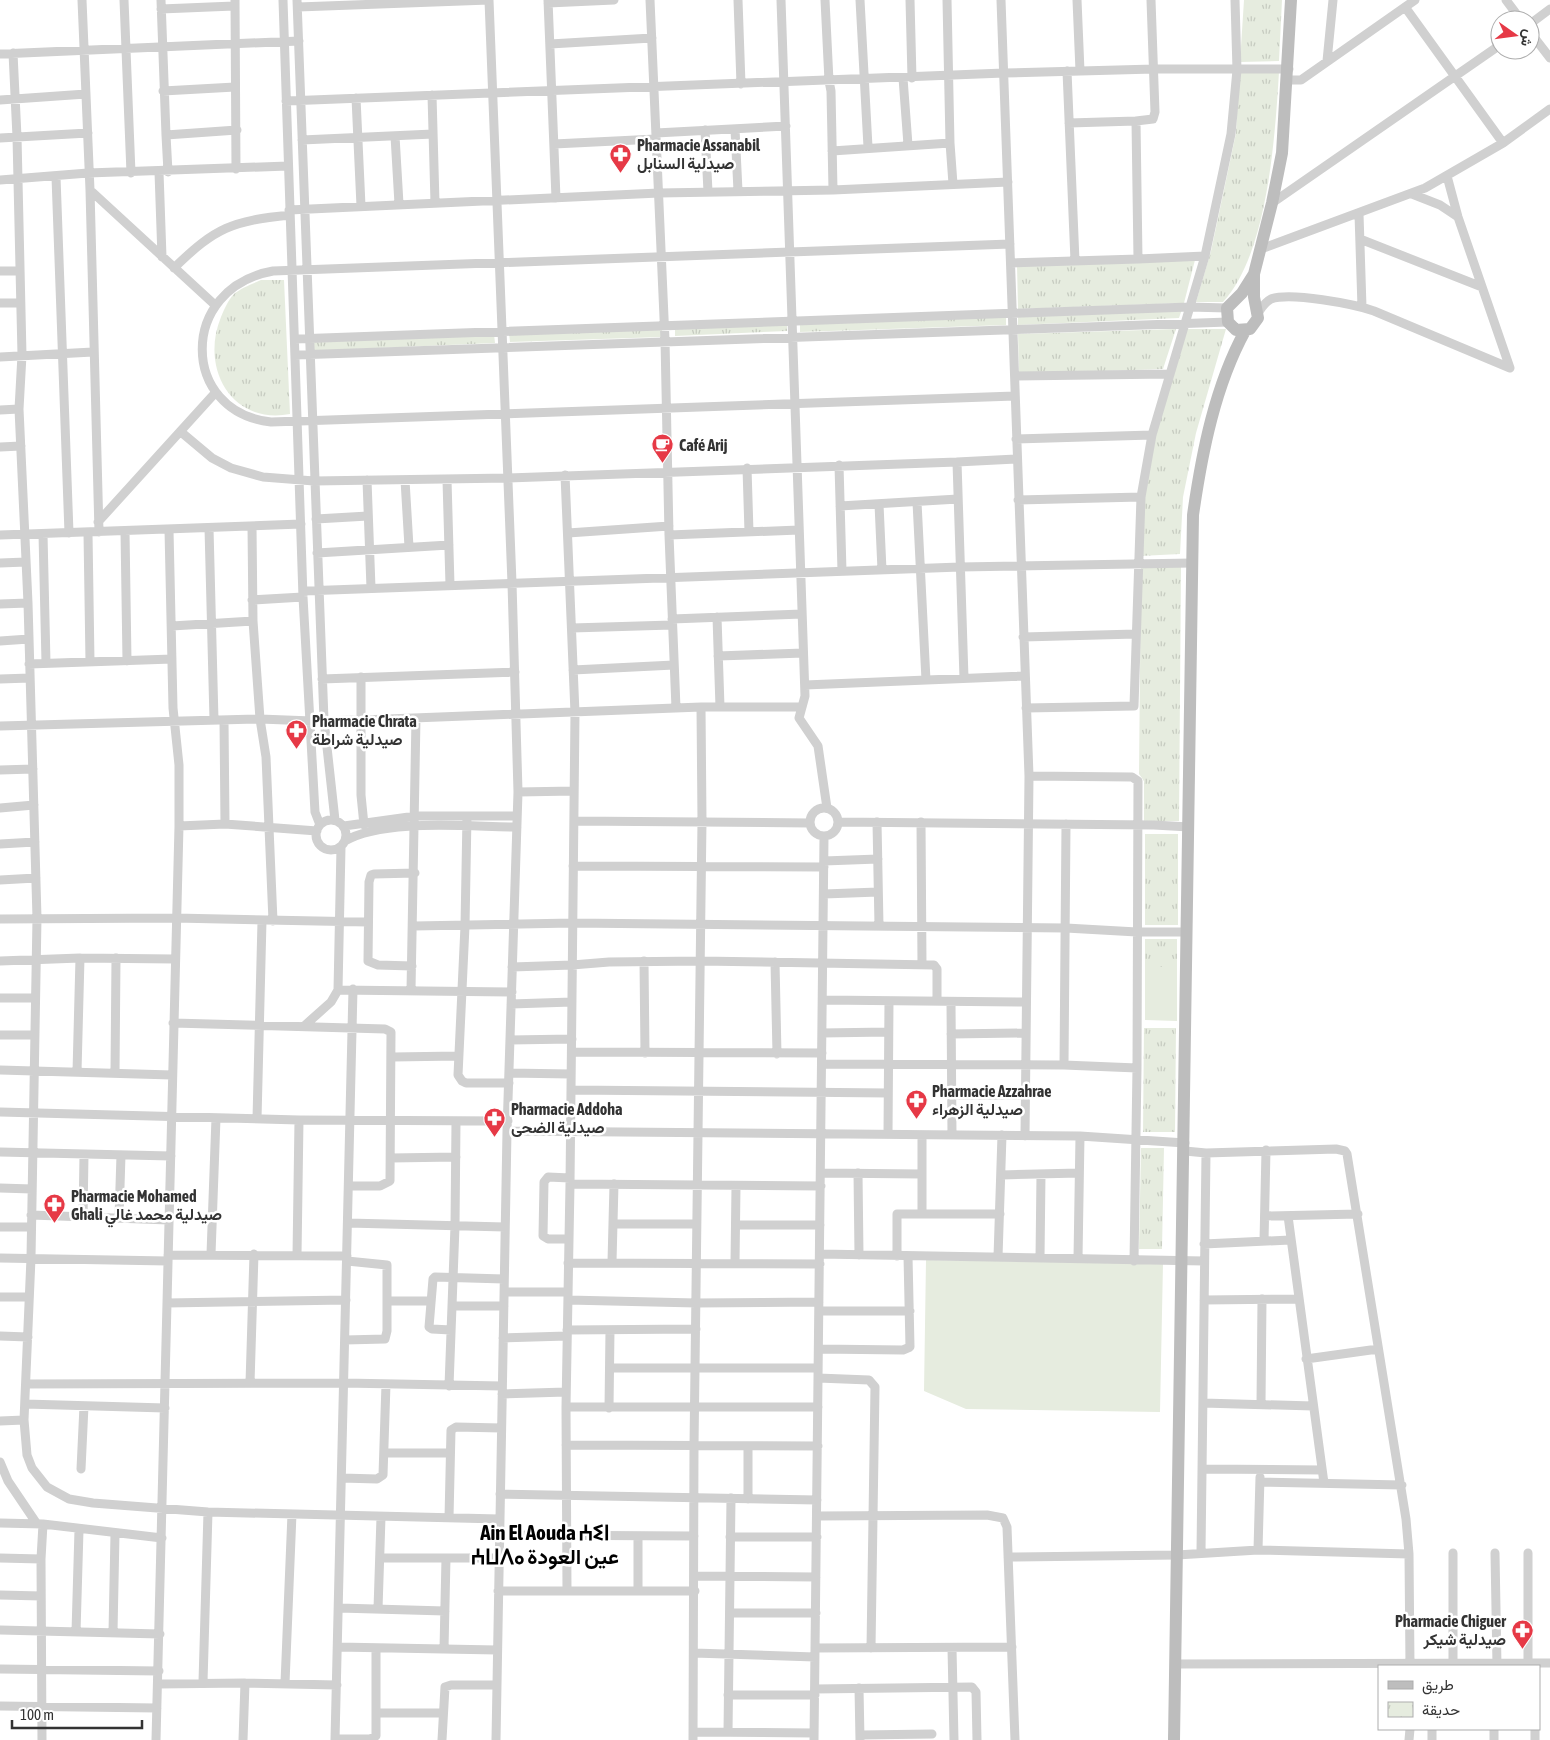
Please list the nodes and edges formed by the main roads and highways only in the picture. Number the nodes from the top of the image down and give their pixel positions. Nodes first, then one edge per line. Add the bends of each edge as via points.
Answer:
1 (1291, 0) edge
2 (1254, 274) junction
3 (1231, 304) junction
4 (1257, 309) junction
5 (1230, 324) junction
6 (1245, 330) junction
7 (1232, 357) junction
8 (1174, 1740) edge

1 - 2 main road via 1282,153
2 - 3 main road
2 - 4 main road
3 - 4 main road via 1244,298
3 - 5 main road
4 - 6 main road via 1257,322
5 - 6 main road
5 - 7 main road
6 - 7 main road
7 - 8 main road via 1202,460 1193,515

